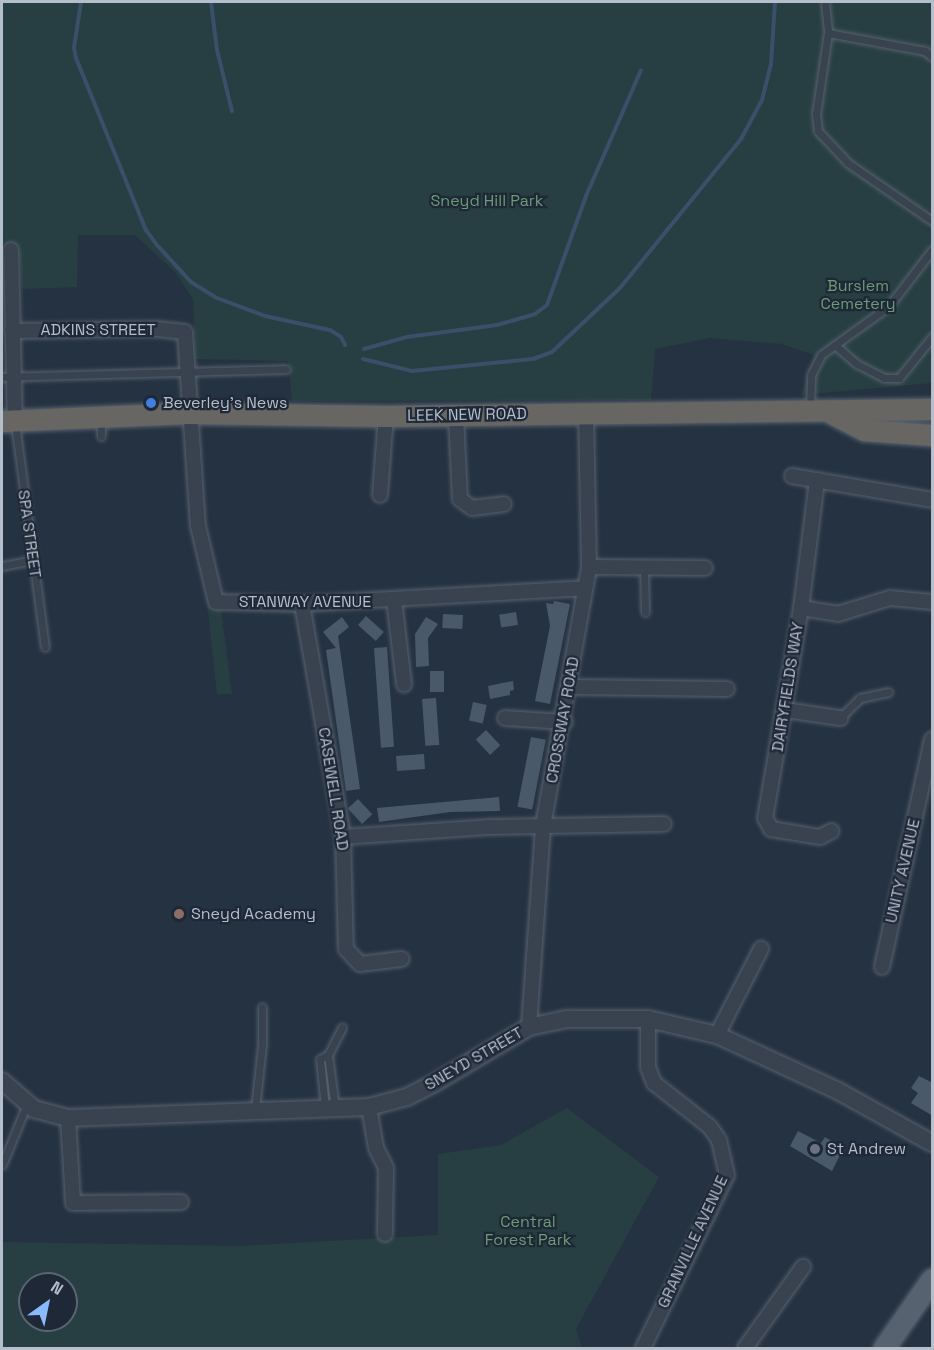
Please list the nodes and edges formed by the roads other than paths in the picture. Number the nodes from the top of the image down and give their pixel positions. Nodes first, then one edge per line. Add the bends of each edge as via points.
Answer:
1 (825, 2) edge
2 (828, 33) junction
3 (933, 57) edge
4 (933, 221) edge
5 (11, 250) dead end
6 (933, 250) edge
7 (12, 331) junction
8 (933, 337) edge
9 (835, 345) junction
10 (286, 369) dead end
11 (188, 370) junction
12 (7, 377) edge
13 (933, 409) edge
14 (819, 411) junction
15 (188, 412) junction
16 (586, 414) junction
17 (456, 415) junction
18 (386, 416) junction
19 (8, 421) edge
20 (933, 435) edge
21 (792, 476) dead end
22 (818, 480) junction
23 (380, 495) dead end
24 (933, 500) edge
25 (504, 504) dead end
26 (32, 560) junction
27 (2, 566) edge
28 (589, 567) junction
29 (644, 567) junction
30 (705, 568) dead end
31 (585, 588) junction
32 (394, 600) junction
33 (933, 602) edge
34 (302, 604) junction
35 (801, 608) junction
36 (645, 612) dead end
37 (45, 647) dead end
38 (404, 684) dead end
39 (570, 687) junction
40 (727, 689) dead end
41 (888, 692) dead end
42 (785, 710) junction
43 (505, 718) dead end
44 (840, 718) joint
45 (565, 722) junction
46 (933, 739) edge
47 (664, 824) dead end
48 (543, 826) junction
49 (832, 831) dead end
50 (343, 837) junction
51 (761, 949) dead end
52 (402, 959) dead end
53 (882, 967) dead end
54 (262, 1007) dead end
55 (648, 1019) junction
56 (342, 1027) dead end
57 (529, 1027) junction
58 (717, 1035) junction
59 (2, 1081) edge
60 (27, 1104) junction
61 (369, 1107) junction
62 (330, 1108) junction
63 (255, 1110) junction
64 (68, 1118) junction
65 (933, 1143) edge
66 (2, 1165) edge
67 (181, 1202) dead end
68 (386, 1234) dead end
69 (803, 1267) dead end
70 (933, 1280) edge
71 (643, 1348) edge
72 (745, 1348) edge
73 (884, 1348) edge

1 - 2 lane
2 - 3 lane via 925,51
2 - 4 lane via 816,114 818,131 848,163
5 - 7 street
6 - 9 lane via 889,306
7 - 11 street, ADKINS STREET via 184,332
7 - 12 street
8 - 9 lane via 898,378 884,378 857,364
9 - 14 lane via 821,355 812,375
10 - 11 lane
11 - 12 lane
11 - 15 street
12 - 19 street
13 - 14 highway, LEEK NEW ROAD
14 - 16 highway, LEEK NEW ROAD
14 - 20 highway via 864,430
15 - 18 highway, LEEK NEW ROAD
15 - 19 highway, LEEK NEW ROAD via 101,426
15 - 34 street, STANWAY AVENUE via 198,526 216,602
16 - 17 highway, LEEK NEW ROAD
16 - 28 street, CROSSWAY ROAD
17 - 18 highway, LEEK NEW ROAD
17 - 25 street via 460,499 472,508
18 - 23 street
19 - 26 lane, SPA STREET
21 - 22 street
22 - 24 street
22 - 35 street, DAIRYFIELDS WAY
26 - 27 lane
26 - 37 lane, SPA STREET
28 - 29 street
28 - 31 street, CROSSWAY ROAD
29 - 30 street
29 - 36 lane
31 - 32 street, STANWAY AVENUE
31 - 39 street, CROSSWAY ROAD
32 - 34 street, STANWAY AVENUE
32 - 38 street
33 - 35 street via 890,598 838,614
34 - 50 street, CASEWELL ROAD
35 - 42 street, DAIRYFIELDS WAY
39 - 40 street
39 - 45 street, CROSSWAY ROAD
41 - 44 lane via 860,698
42 - 44 street
42 - 49 street, DAIRYFIELDS WAY via 765,818 771,829 820,837
43 - 45 street
45 - 48 street, CROSSWAY ROAD
46 - 53 street, UNITY AVENUE
47 - 48 street
48 - 50 street
48 - 57 street, CROSSWAY ROAD
50 - 52 street, CASEWELL ROAD via 346,949 360,964
51 - 58 street
54 - 63 lane
55 - 57 street, SNEYD STREET via 583,1017
55 - 58 street, SNEYD STREET
55 - 71 street, GRANVILLE AVENUE via 648,1067 654,1083 710,1127 719,1140 727,1175
56 - 62 lane via 328,1055
57 - 61 street, SNEYD STREET via 433,1084 407,1097
58 - 65 street, SNEYD STREET via 838,1091
59 - 60 street, SNEYD STREET
60 - 64 street, SNEYD STREET
60 - 66 lane
61 - 62 street, SNEYD STREET
61 - 68 street via 376,1148 386,1168
62 - 63 street, SNEYD STREET
63 - 64 street, SNEYD STREET
64 - 67 street via 73,1203
69 - 72 street
70 - 73 main road

